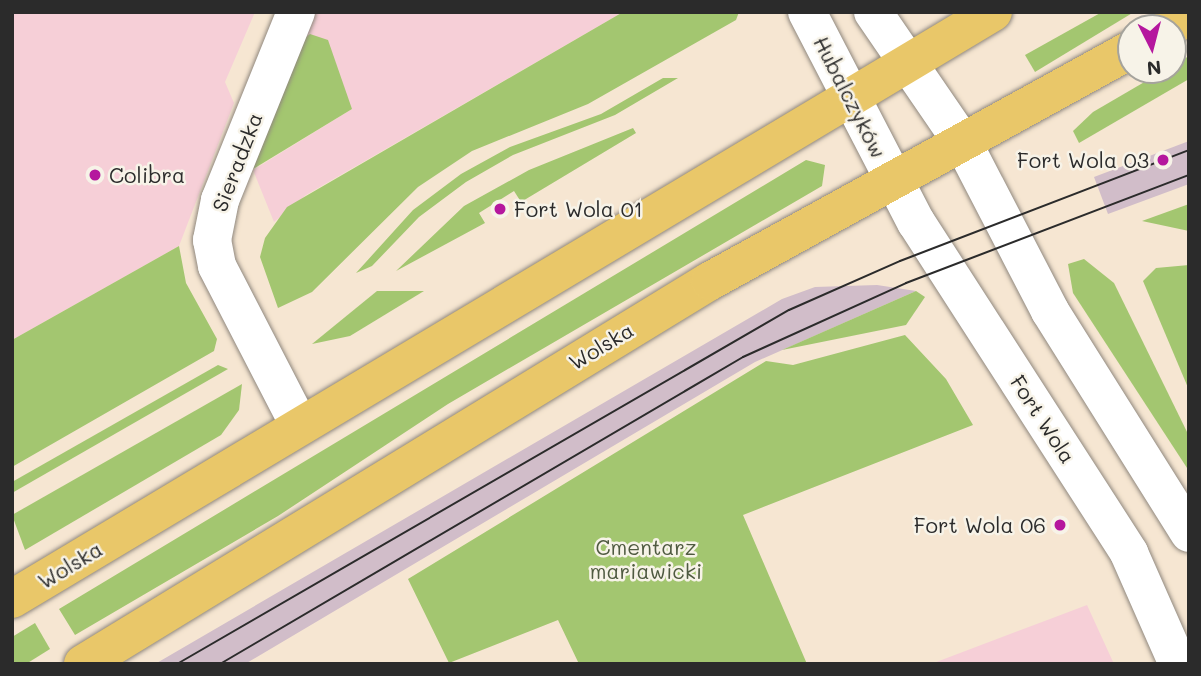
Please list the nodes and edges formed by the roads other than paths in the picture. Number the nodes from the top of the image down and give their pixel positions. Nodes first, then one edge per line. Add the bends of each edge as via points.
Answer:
1 (296, 12) edge
2 (807, 12) edge
3 (873, 12) edge
4 (993, 12) edge
5 (1117, 58) edge
6 (906, 64) junction
7 (850, 97) junction
8 (964, 145) junction
9 (894, 182) junction
10 (299, 425) junction
11 (1189, 533) edge
12 (12, 599) edge
13 (83, 664) edge
14 (1178, 664) edge

1 - 10 street, Sieradzka via 220,200 212,240 218,266
2 - 7 street, Hubalczyków
3 - 6 street
4 - 6 main road, Wolska
5 - 8 main road, Wolska
6 - 7 main road, Wolska
6 - 8 street
7 - 9 street, Hubalczyków
7 - 10 main road, Wolska
8 - 9 main road, Wolska
8 - 11 street via 1050,311
9 - 13 main road, Wolska via 699,287
9 - 14 street, Fort Wola via 1116,533
10 - 12 main road, Wolska

